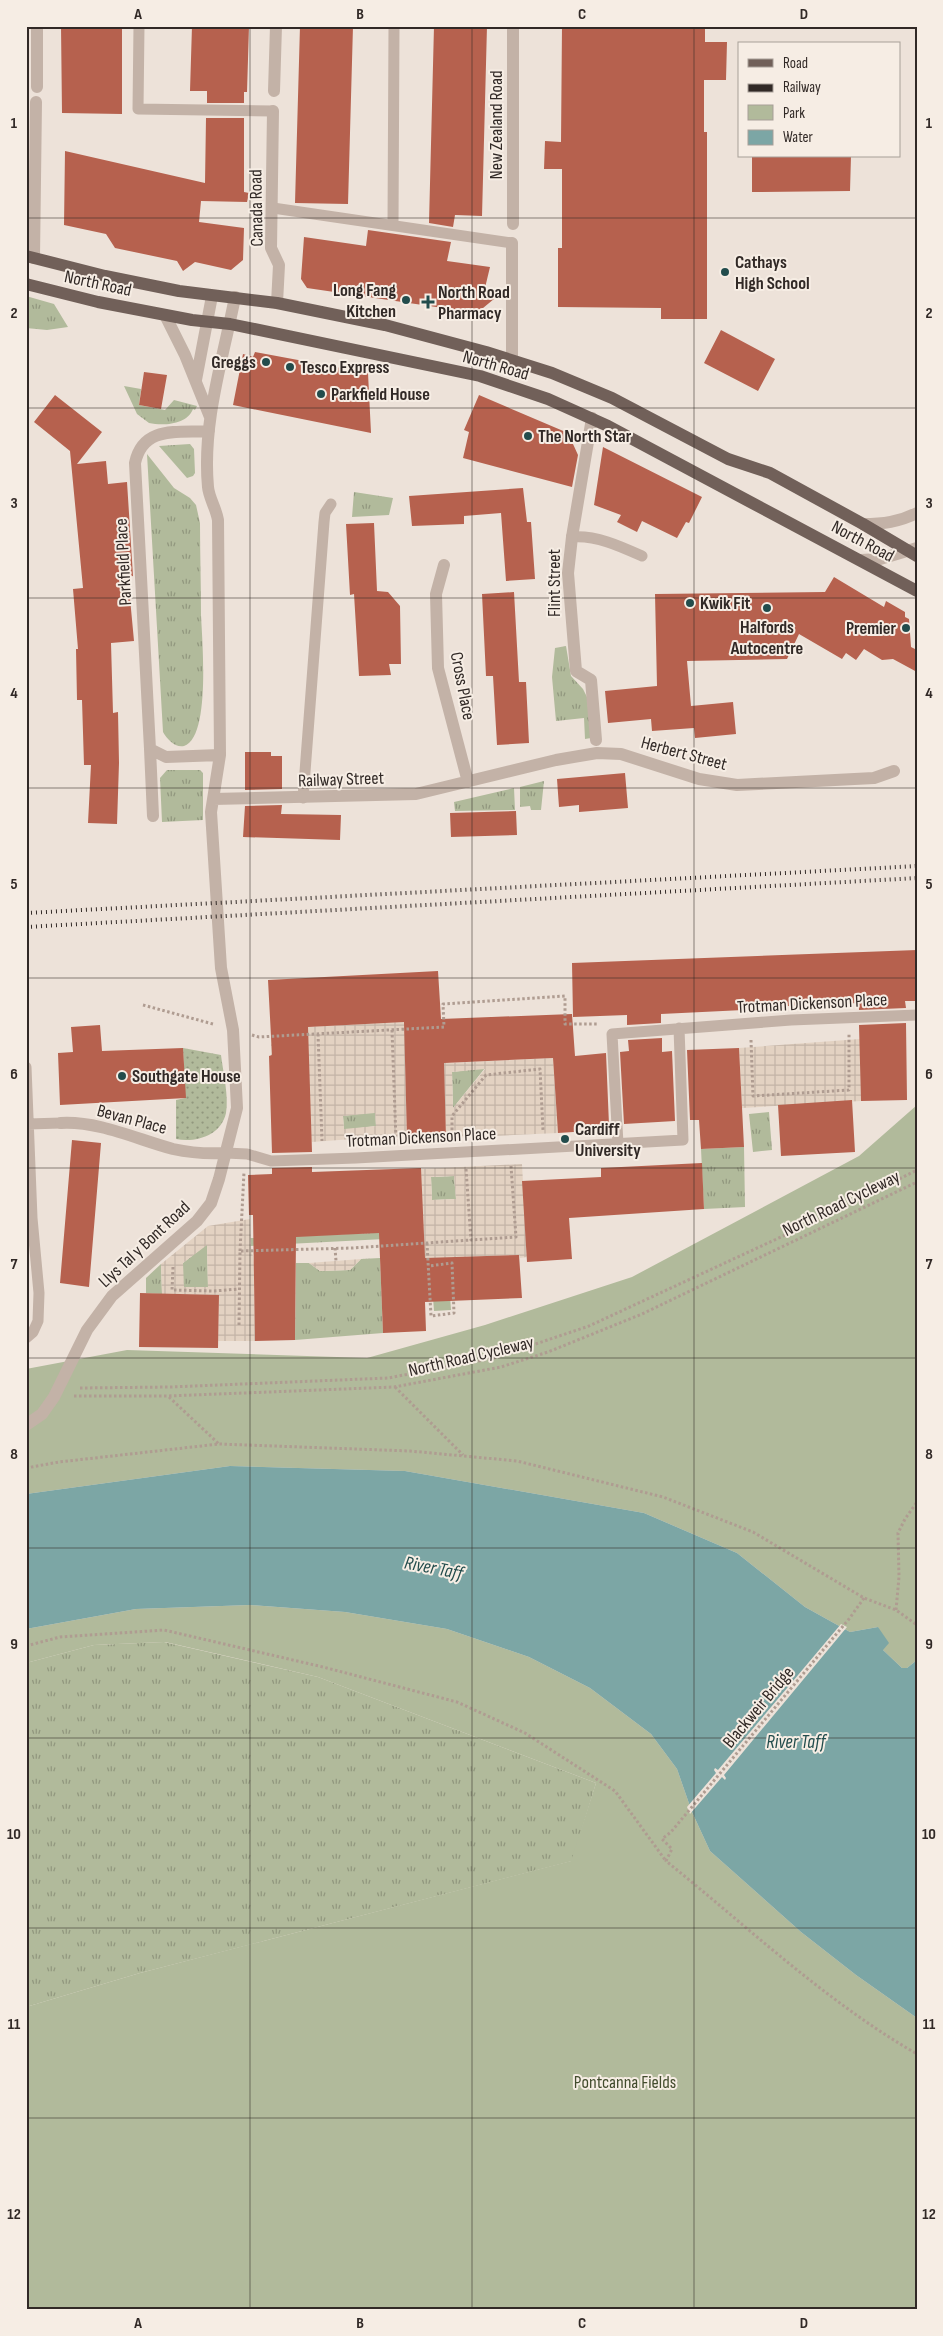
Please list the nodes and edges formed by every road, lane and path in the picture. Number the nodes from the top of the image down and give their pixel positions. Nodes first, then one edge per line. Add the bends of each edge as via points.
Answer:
1 (37, 26) edge
2 (139, 26) edge
3 (276, 26) edge
4 (394, 26) edge
5 (513, 26) edge
6 (37, 87) dead end
7 (274, 91) dead end
8 (31, 102) edge
9 (273, 111) joint
10 (273, 208) junction
11 (513, 224) dead end
12 (392, 225) junction
13 (512, 243) joint
14 (30, 257) edge
15 (26, 284) edge
16 (212, 296) junction
17 (236, 297) junction
18 (277, 303) junction
19 (165, 315) junction
20 (207, 322) junction
21 (230, 324) junction
22 (512, 360) junction
23 (196, 380) junction
24 (210, 417) junction
25 (592, 418) junction
26 (209, 432) junction
27 (331, 504) dead end
28 (917, 513) edge
29 (863, 524) junction
30 (572, 537) junction
31 (914, 552) edge
32 (642, 556) dead end
33 (861, 560) junction
34 (444, 565) dead end
35 (917, 591) edge
36 (596, 740) dead end
37 (150, 750) junction
38 (220, 755) junction
39 (894, 771) dead end
40 (468, 782) junction
41 (303, 798) junction
42 (213, 799) junction
43 (153, 816) dead end
44 (143, 1006) dead end
45 (917, 1015) edge
46 (599, 1024) junction
47 (608, 1024) dead end
48 (679, 1028) junction
49 (233, 1030) junction
50 (392, 1030) junction
51 (850, 1031) dead end
52 (318, 1034) junction
53 (600, 1034) dead end
54 (751, 1036) dead end
55 (26, 1067) edge
56 (61, 1123) joint
57 (28, 1124) junction
58 (544, 1137) dead end
59 (453, 1140) dead end
60 (387, 1143) dead end
61 (396, 1143) junction
62 (402, 1143) dead end
63 (618, 1144) junction
64 (322, 1147) dead end
65 (226, 1153) junction
66 (511, 1162) dead end
67 (465, 1163) dead end
68 (917, 1170) edge
69 (253, 1171) dead end
70 (917, 1182) edge
71 (471, 1240) junction
72 (427, 1243) junction
73 (336, 1248) junction
74 (240, 1251) junction
75 (336, 1261) dead end
76 (172, 1263) dead end
77 (429, 1266) junction
78 (239, 1289) junction
79 (239, 1325) dead end
80 (26, 1338) edge
81 (394, 1386) junction
82 (56, 1393) junction
83 (168, 1396) junction
84 (26, 1425) edge
85 (219, 1444) junction
86 (463, 1456) junction
87 (26, 1468) edge
88 (917, 1502) edge
89 (864, 1598) junction
90 (896, 1610) junction
91 (917, 1625) edge
92 (26, 1646) edge
93 (666, 1861) junction
94 (917, 2054) edge

1 - 6 street
2 - 9 lane via 138,109
3 - 7 street
4 - 12 lane
5 - 11 street, New Zealand Road
8 - 14 street
9 - 10 street, Canada Road
10 - 12 lane
10 - 18 street, Canada Road via 271,248 279,265
12 - 13 lane
13 - 22 street
14 - 16 main road, North Road via 105,276
15 - 19 main road, North Road via 67,296
16 - 17 main road, North Road
16 - 20 street
17 - 18 main road, North Road
17 - 21 street
18 - 22 main road, North Road via 385,325
19 - 20 main road, North Road
19 - 23 street
20 - 21 main road, North Road
20 - 23 street
21 - 24 street
21 - 25 main road, North Road via 480,376
22 - 29 main road, North Road via 612,398 728,458 770,473
23 - 24 street
24 - 26 street
25 - 30 street, Flint Street
25 - 33 main road, North Road
26 - 37 street, Parkfield Place via 150,437 140,447 135,463
26 - 38 street via 208,488 218,520
27 - 41 lane via 324,522
28 - 29 street via 885,524
29 - 31 main road, North Road
30 - 32 lane via 586,536
30 - 36 street, Flint Street via 568,573 576,671 591,680
31 - 33 street
33 - 35 main road, North Road
34 - 40 street, Cross Place via 436,594 438,668
37 - 38 street via 166,757
37 - 43 street, Parkfield Place
38 - 42 street
39 - 40 street, Herbert Street via 874,778 737,785 699,779 621,754 597,752
40 - 41 street, Railway Street via 410,795
41 - 42 street, Railway Street
42 - 49 street, Llys Tal y Bont Road via 211,812 221,968
44 - 49 path
45 - 48 lane, Trotman Dickenson Place
46 - 47 path
46 - 50 path via 565,1024 565,996 443,1004 444,1027
46 - 53 path
48 - 63 lane, Trotman Dickenson Place via 612,1034
48 - 63 lane, Trotman Dickenson Place via 684,1140
49 - 52 path via 260,1037
49 - 65 street, Llys Tal y Bont Road via 237,1108
50 - 52 path
50 - 61 path
51 - 54 path via 849,1090 753,1096
52 - 64 path
55 - 57 lane
56 - 57 lane, Bevan Place
56 - 65 street, Bevan Place via 74,1122 114,1131 172,1149 200,1154
57 - 80 lane via 39,1293 38,1321
58 - 59 path via 540,1069 486,1075 452,1116
60 - 61 path
61 - 62 path
63 - 65 lane, Trotman Dickenson Place via 271,1161 247,1154
65 - 82 street, Llys Tal y Bont Road via 211,1203 197,1222 112,1296 87,1330
66 - 71 path via 516,1237
67 - 71 path
68 - 82 path via 824,1217 588,1326 494,1358 388,1378
69 - 74 path via 244,1172
70 - 81 path, North Road Cycleway via 642,1314 548,1352 501,1367
71 - 72 path
72 - 73 path
72 - 77 path
73 - 74 path
73 - 75 path
74 - 78 path
76 - 78 path via 172,1290
77 - 77 path via 431,1316 454,1313 452,1264
78 - 79 path
81 - 83 path, North Road Cycleway
81 - 86 path
82 - 83 path, North Road Cycleway
82 - 84 street, Llys Tal y Bont Road via 42,1414
83 - 85 path
85 - 86 path via 400,1450
85 - 87 path
86 - 89 path via 517,1462 663,1497 753,1532
88 - 90 path via 898,1533 900,1577
89 - 90 path
89 - 93 path, Blackweir Bridge via 662,1839 672,1849
90 - 91 path
92 - 93 path via 60,1637 164,1630 457,1702 525,1733 615,1791
93 - 94 path via 831,1996

